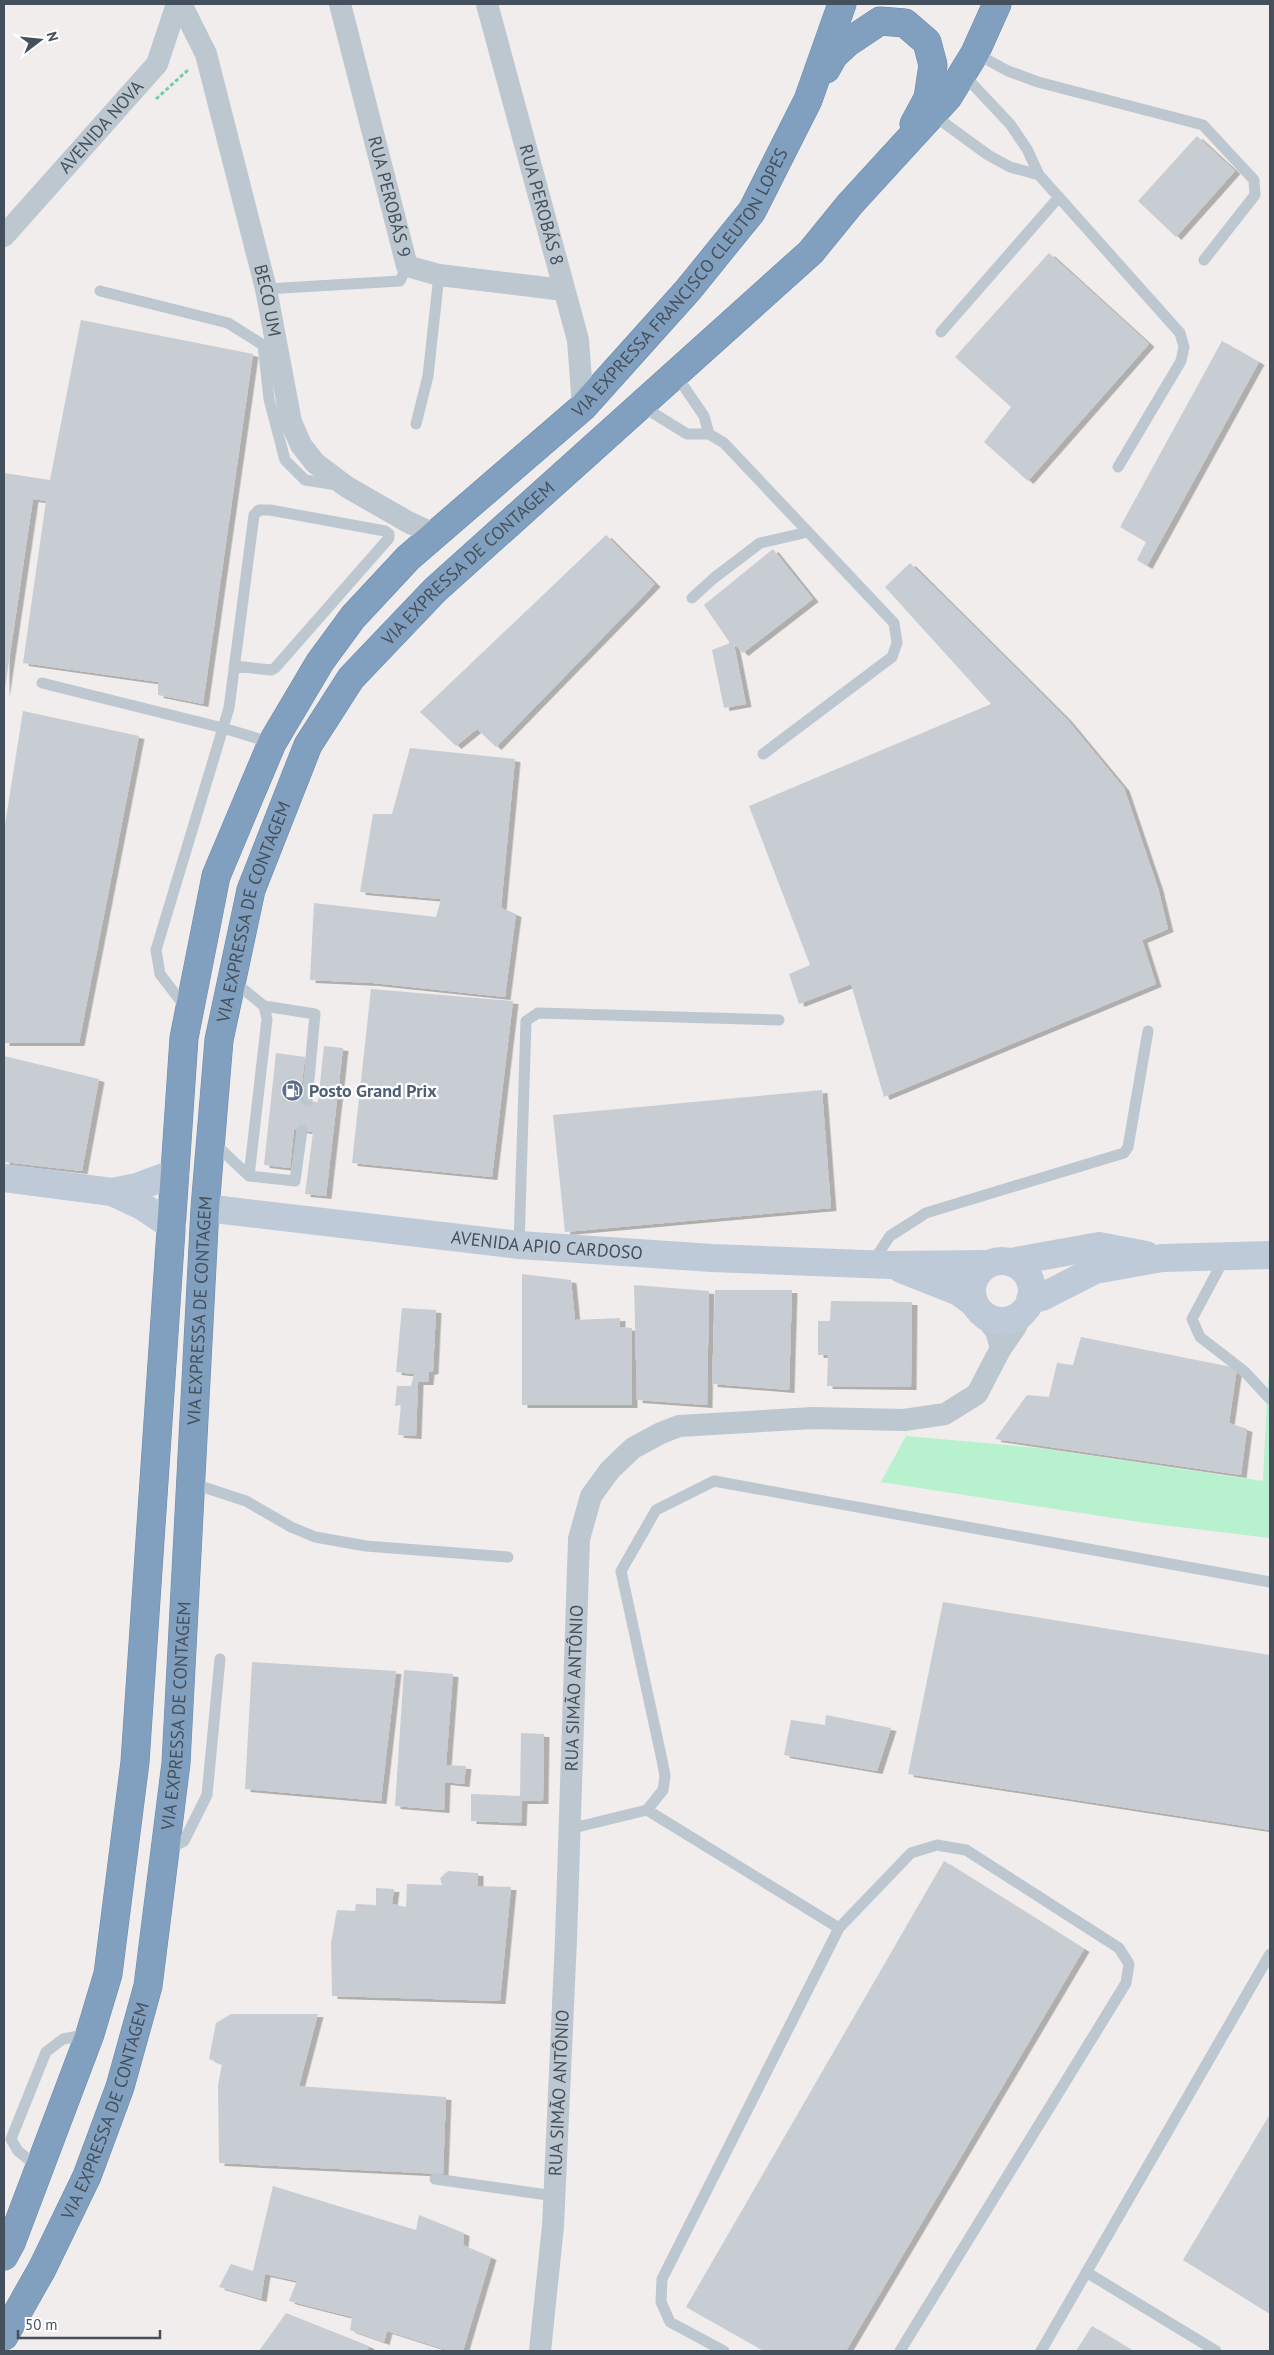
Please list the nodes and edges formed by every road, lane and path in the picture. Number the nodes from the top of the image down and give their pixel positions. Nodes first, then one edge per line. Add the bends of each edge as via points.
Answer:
1 (177, 4) edge
2 (182, 4) edge
3 (340, 4) edge
4 (487, 4) edge
5 (842, 4) edge
6 (997, 4) edge
7 (968, 63) junction
8 (808, 100) junction
9 (932, 114) junction
10 (902, 147) junction
11 (1039, 175) junction
12 (1059, 197) junction
13 (6, 231) edge
14 (1204, 260) dead end
15 (407, 266) junction
16 (439, 275) junction
17 (266, 289) junction
18 (564, 290) junction
19 (100, 291) dead end
20 (941, 332) dead end
21 (676, 375) junction
22 (640, 405) junction
23 (583, 406) junction
24 (416, 424) dead end
25 (709, 434) junction
26 (1118, 467) dead end
27 (347, 487) junction
28 (444, 526) junction
29 (808, 532) junction
30 (692, 598) dead end
31 (234, 666) junction
32 (42, 683) dead end
33 (223, 728) junction
34 (272, 743) junction
35 (763, 754) dead end
36 (232, 980) junction
37 (264, 1006) junction
38 (189, 1012) junction
39 (779, 1020) dead end
40 (1148, 1031) dead end
41 (307, 1101) dead end
42 (302, 1130) dead end
43 (211, 1140) junction
44 (175, 1173) junction
45 (249, 1176) junction
46 (4, 1178) edge
47 (112, 1192) junction
48 (205, 1208) junction
49 (172, 1226) junction
50 (519, 1245) junction
51 (1270, 1255) edge
52 (1226, 1256) junction
53 (1162, 1258) junction
54 (1000, 1263) junction
55 (880, 1265) junction
56 (1027, 1305) junction
57 (979, 1309) junction
58 (1001, 1348) junction
59 (1270, 1399) edge
60 (191, 1483) junction
61 (508, 1557) dead end
62 (1270, 1582) edge
63 (220, 1659) dead end
64 (647, 1810) junction
65 (570, 1830) junction
66 (165, 1850) junction
67 (840, 1928) junction
68 (1270, 1954) edge
69 (90, 2034) junction
70 (39, 2168) junction
71 (435, 2179) dead end
72 (555, 2196) junction
73 (4, 2256) edge
74 (1086, 2272) junction
75 (4, 2336) edge
76 (540, 2351) edge
77 (724, 2351) edge
78 (900, 2351) edge
79 (1040, 2351) edge
80 (1216, 2351) edge

1 - 13 street, AVENIDA NOVA via 157,64
2 - 17 street, BECO UM via 206,54
3 - 15 street, RUA PEROBÁS 9
4 - 18 street, RUA PEROBÁS 8
5 - 8 highway, VIA EXPRESSA FRANCISCO CLEUTON LOPES
6 - 7 highway
7 - 9 highway via 948,97
7 - 11 lane via 1027,149
7 - 14 lane via 1203,125 1254,180 1256,195
8 - 10 highway via 834,55 847,43 880,21 906,23 927,42 933,65 928,98
8 - 23 highway, VIA EXPRESSA FRANCISCO CLEUTON LOPES via 752,211 688,290
9 - 10 highway
9 - 11 lane via 988,155 1010,167
10 - 21 highway via 811,252
11 - 12 lane
12 - 20 lane
12 - 26 lane via 1180,333 1184,347 1181,361
15 - 16 street, RUA PEROBÁS 9
15 - 17 lane via 400,281
16 - 18 street, RUA PEROBÁS 9
16 - 24 lane via 428,376
17 - 27 street, BECO UM via 291,422 301,445 315,463
18 - 23 street, RUA PEROBÁS 8 via 578,340
19 - 27 lane via 228,323 263,345 269,399 285,460 305,480
21 - 22 highway
21 - 25 lane via 704,416
22 - 25 lane via 687,434
22 - 36 highway, VIA EXPRESSA DE CONTAGEM via 435,590 351,678 308,745 251,890
23 - 28 highway, VIA EXPRESSA FRANCISCO CLEUTON LOPES
25 - 29 lane via 724,443
27 - 28 street, BECO UM via 408,522
28 - 34 highway, VIA EXPRESSA DE CONTAGEM via 408,558 352,617 320,662
29 - 30 lane via 760,543
29 - 35 lane via 894,623 897,643 892,657
31 - 31 lane via 254,515 259,510 280,511 389,534 389,538 275,668
31 - 33 lane
32 - 33 lane
33 - 34 lane
33 - 38 lane via 156,950 160,974
34 - 38 highway, VIA EXPRESSA DE CONTAGEM via 216,876
36 - 37 lane
36 - 43 highway, VIA EXPRESSA DE CONTAGEM via 219,1040
37 - 41 lane via 315,1014
37 - 45 lane via 267,1019
38 - 44 highway, VIA EXPRESSA DE CONTAGEM via 184,1038
39 - 50 lane via 538,1013 526,1021
40 - 55 lane via 1128,1147 1124,1153 926,1213 890,1236
42 - 45 lane via 295,1181
43 - 45 lane
43 - 48 highway, VIA EXPRESSA DE CONTAGEM
44 - 47 street
44 - 49 highway, VIA EXPRESSA DE CONTAGEM
46 - 47 street
47 - 49 street via 142,1206
48 - 50 street, AVENIDA APIO CARDOSO
48 - 60 highway, VIA EXPRESSA DE CONTAGEM
49 - 69 highway, VIA EXPRESSA DE CONTAGEM via 135,1762 108,1974
50 - 55 street, AVENIDA APIO CARDOSO
51 - 52 street, AVENIDA APIO CARDOSO
52 - 53 street, AVENIDA APIO CARDOSO
52 - 59 lane via 1192,1319 1200,1337 1244,1371
53 - 54 street, AVENIDA APIO CARDOSO via 1099,1246
53 - 56 street, AVENIDA APIO CARDOSO via 1095,1270
54 - 55 street, AVENIDA APIO CARDOSO
54 - 56 street via 1021,1268 1028,1277 1032,1289
54 - 57 street via 979,1271 973,1281 972,1293
55 - 57 street, AVENIDA APIO CARDOSO via 960,1292
56 - 57 street via 1015,1318 1004,1320 992,1319
56 - 58 street, RUA SIMÃO ANTÔNIO
57 - 58 street via 996,1331
58 - 65 street, RUA SIMÃO ANTÔNIO via 977,1394 945,1414 904,1420 813,1418 679,1426 633,1448 610,1470 591,1496 579,1540
60 - 61 lane via 246,1501 315,1537 366,1546
60 - 66 highway, VIA EXPRESSA DE CONTAGEM via 176,1763
62 - 64 lane via 714,1481 656,1510 621,1571 665,1776 663,1790
63 - 66 lane via 207,1795 184,1841
64 - 65 lane
64 - 67 lane
65 - 72 street, RUA SIMÃO ANTÔNIO
66 - 75 highway, VIA EXPRESSA DE CONTAGEM via 148,1986 120,2087 87,2176 42,2269
67 - 77 lane via 662,2279 661,2302 670,2322
67 - 78 lane via 911,1853 937,1845 966,1850 1118,1948 1129,1964 1126,1983
68 - 74 lane
69 - 70 highway, VIA EXPRESSA DE CONTAGEM
69 - 70 lane via 63,2039 46,2052 11,2139 18,2150
70 - 73 highway, VIA EXPRESSA DE CONTAGEM via 12,2243
71 - 72 lane
72 - 76 street, RUA SIMÃO ANTÔNIO
74 - 79 lane
74 - 80 lane

